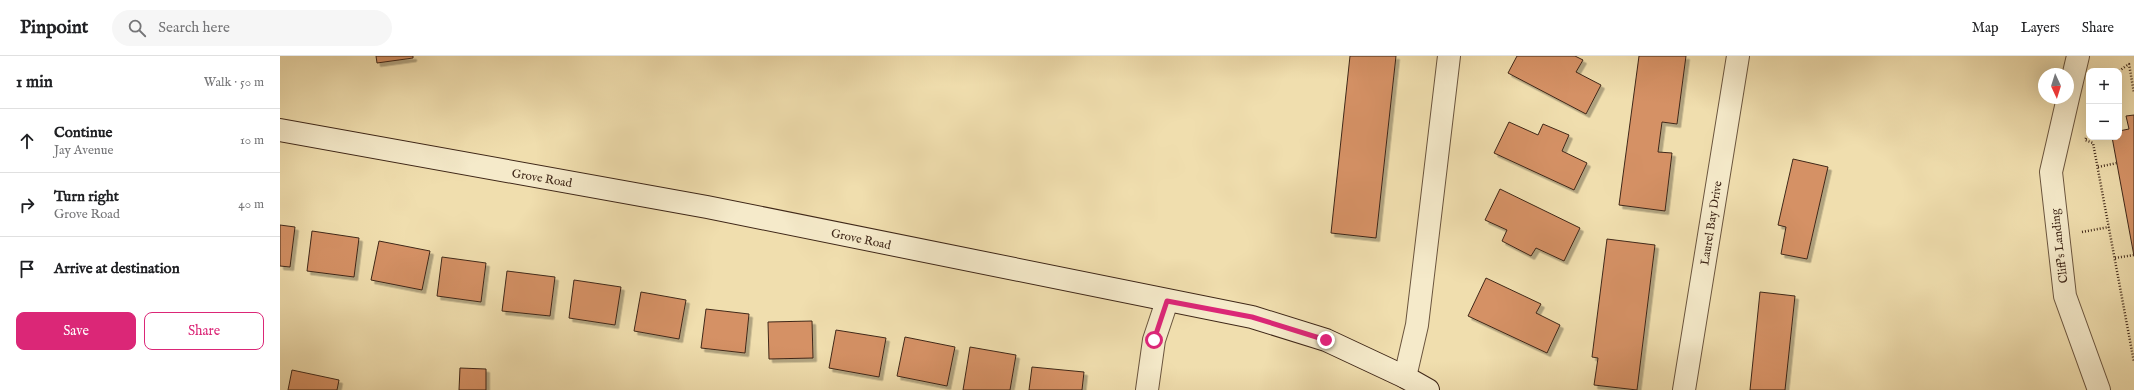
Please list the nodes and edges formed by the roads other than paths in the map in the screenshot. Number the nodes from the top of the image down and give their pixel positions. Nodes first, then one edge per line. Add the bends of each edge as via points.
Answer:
1 (1449, 56) edge
2 (1738, 56) edge
3 (2078, 56) edge
4 (2074, 73) edge
5 (2067, 104) edge
6 (280, 130) edge
7 (1167, 301) junction
8 (1405, 377) junction
9 (1147, 390) edge
10 (1428, 390) edge
11 (1684, 390) edge
12 (2099, 390) edge

1 - 8 main road via 1417,325
2 - 11 main road, Laurel Bay Drive
3 - 4 main road, Cliff's Landing
5 - 12 main road, Cliff's Landing via 2050,172 2065,296
6 - 7 main road, Grove Road via 707,207
7 - 8 main road, Grove Road via 1252,317 1319,338
7 - 9 main road via 1154,340
8 - 10 main road, Grove Road

